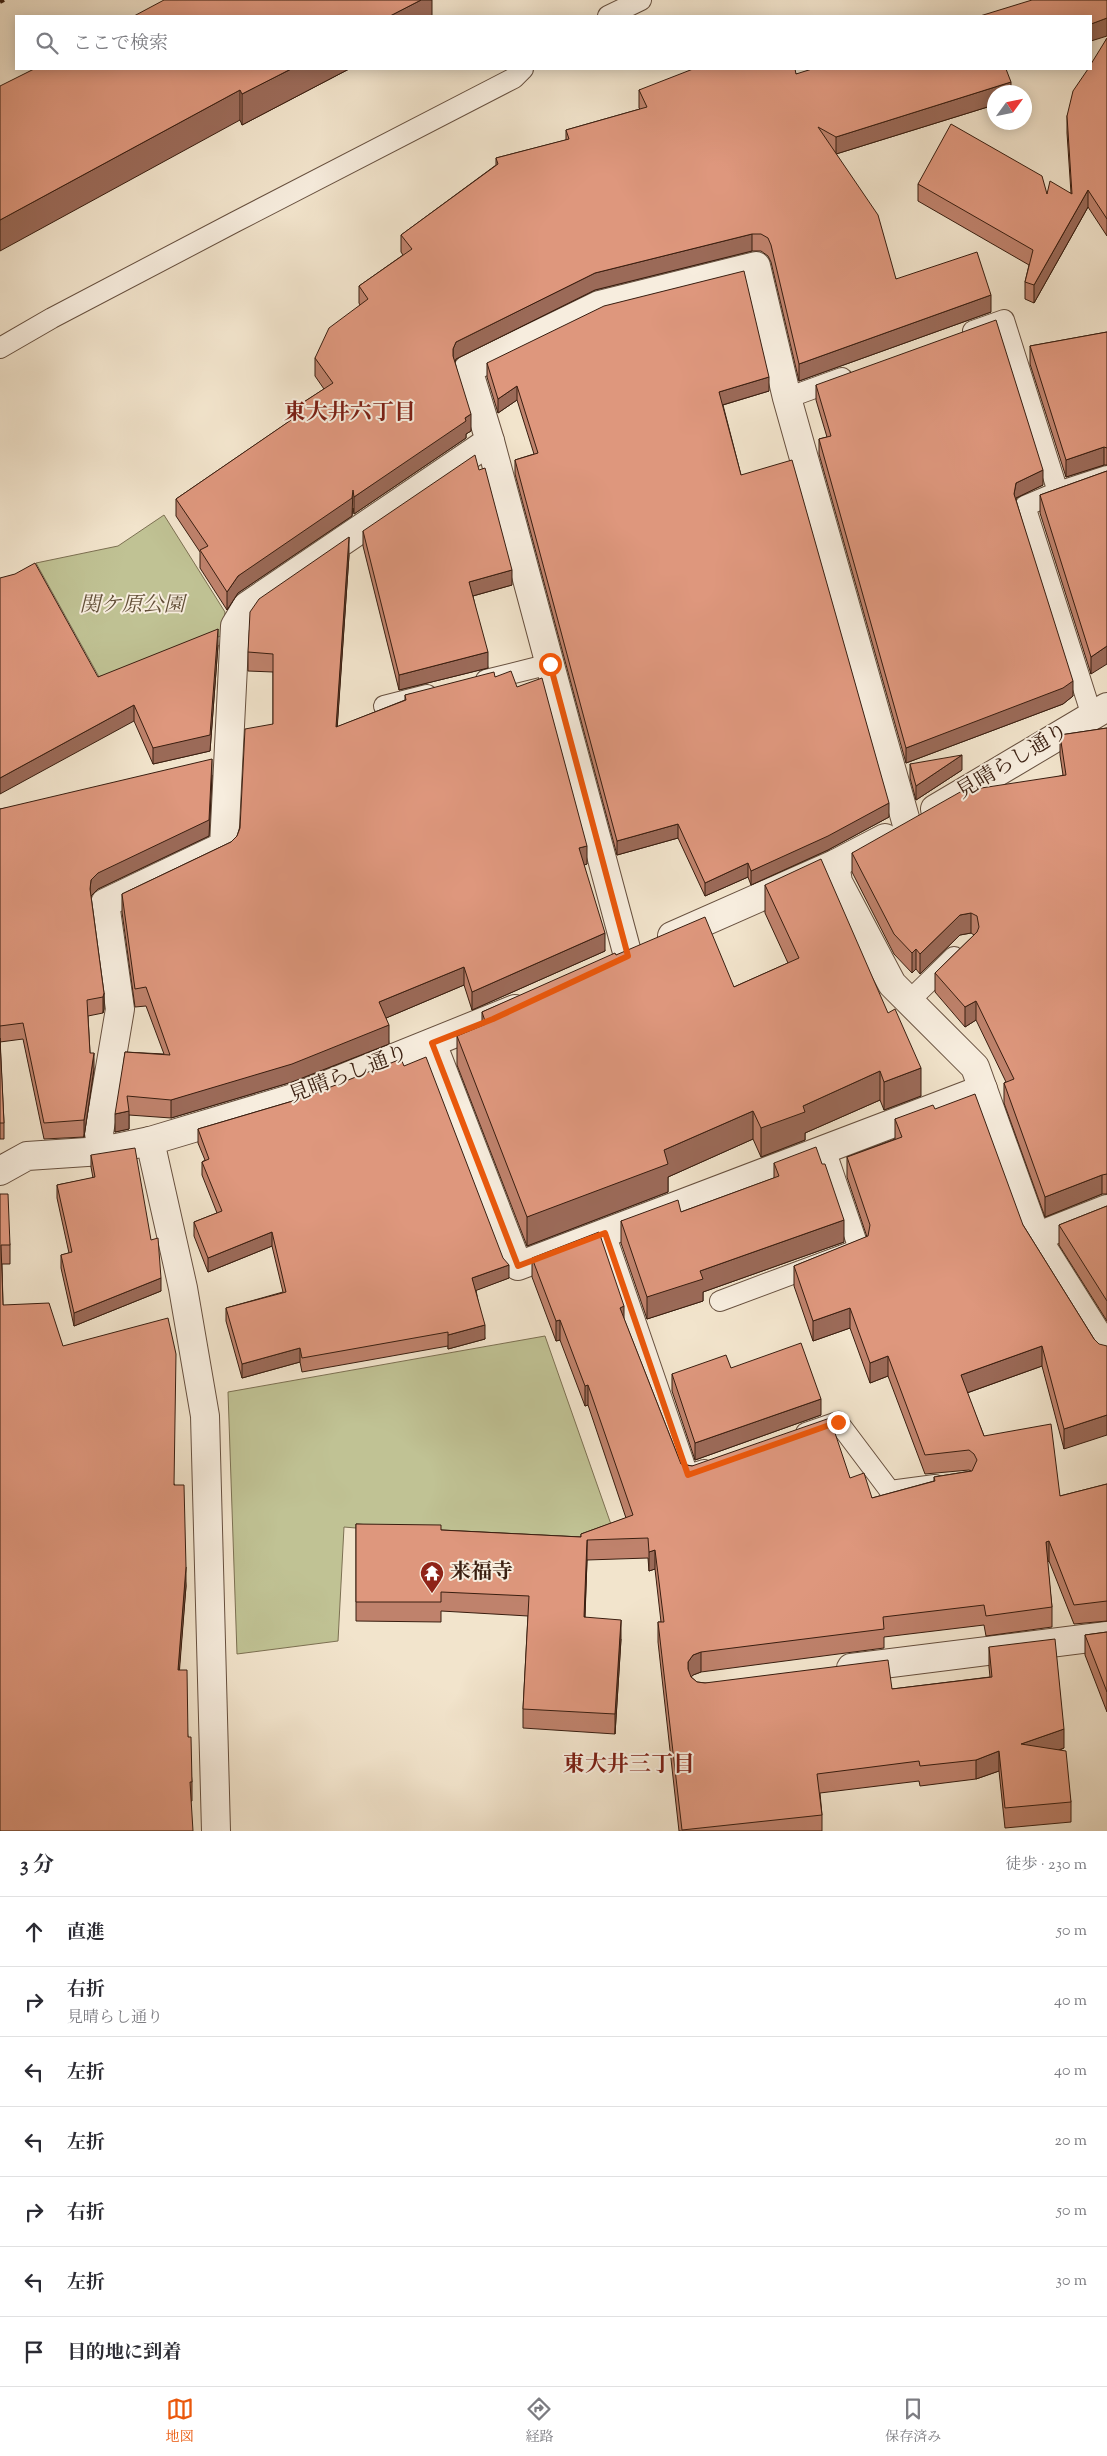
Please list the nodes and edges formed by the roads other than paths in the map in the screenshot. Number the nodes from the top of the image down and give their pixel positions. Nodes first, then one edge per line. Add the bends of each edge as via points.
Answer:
1 (641, 0) edge
2 (610, 15) edge
3 (523, 70) edge
4 (957, 336) edge
5 (0, 348) edge
6 (863, 371) edge
7 (787, 398) junction
8 (490, 441) junction
9 (1107, 476) edge
10 (1058, 492) junction
11 (550, 664) junction
12 (384, 706) edge
13 (1099, 711) edge
14 (907, 825) junction
15 (834, 864) junction
16 (968, 944) edge
17 (628, 956) junction
18 (602, 969) edge
19 (538, 998) edge
20 (909, 1001) junction
21 (432, 1043) junction
22 (983, 1089) junction
23 (150, 1141) junction
24 (825, 1149) junction
25 (102, 1151) junction
26 (0, 1171) edge
27 (1107, 1209) edge
28 (605, 1233) junction
29 (1036, 1237) junction
30 (720, 1301) dead end
31 (1107, 1350) edge
32 (791, 1438) edge
33 (726, 1462) edge
34 (955, 1482) edge
35 (1107, 1636) edge
36 (831, 1671) edge
37 (216, 1831) edge

1 - 2 lane
3 - 5 lane via 514,78
4 - 10 lane via 1004,320
6 - 7 lane
7 - 8 street via 756,266 599,305 468,369
7 - 14 street
8 - 11 street
8 - 25 street via 247,606 235,626 219,761 224,846 105,903 120,1009 99,1133
9 - 10 lane
10 - 13 lane via 1025,506
11 - 12 lane
11 - 17 street
13 - 14 street, 見晴らし通り
14 - 15 street, 見晴らし通り
15 - 17 street, 見晴らし通り
15 - 20 street via 838,882 892,984
16 - 20 lane
17 - 18 street, 見晴らし通り
19 - 21 street, 見晴らし通り
20 - 22 street via 975,1067
21 - 23 street, 見晴らし通り via 297,1097
21 - 28 street via 518,1266
22 - 24 street
22 - 29 street
23 - 25 street, 見晴らし通り
23 - 37 street via 183,1288 205,1416
24 - 28 street
24 - 30 lane via 859,1249
25 - 26 street, 見晴らし通り via 27,1156
27 - 29 street
28 - 33 lane via 688,1475
29 - 31 street
32 - 34 lane via 838,1422 890,1491
35 - 36 street

